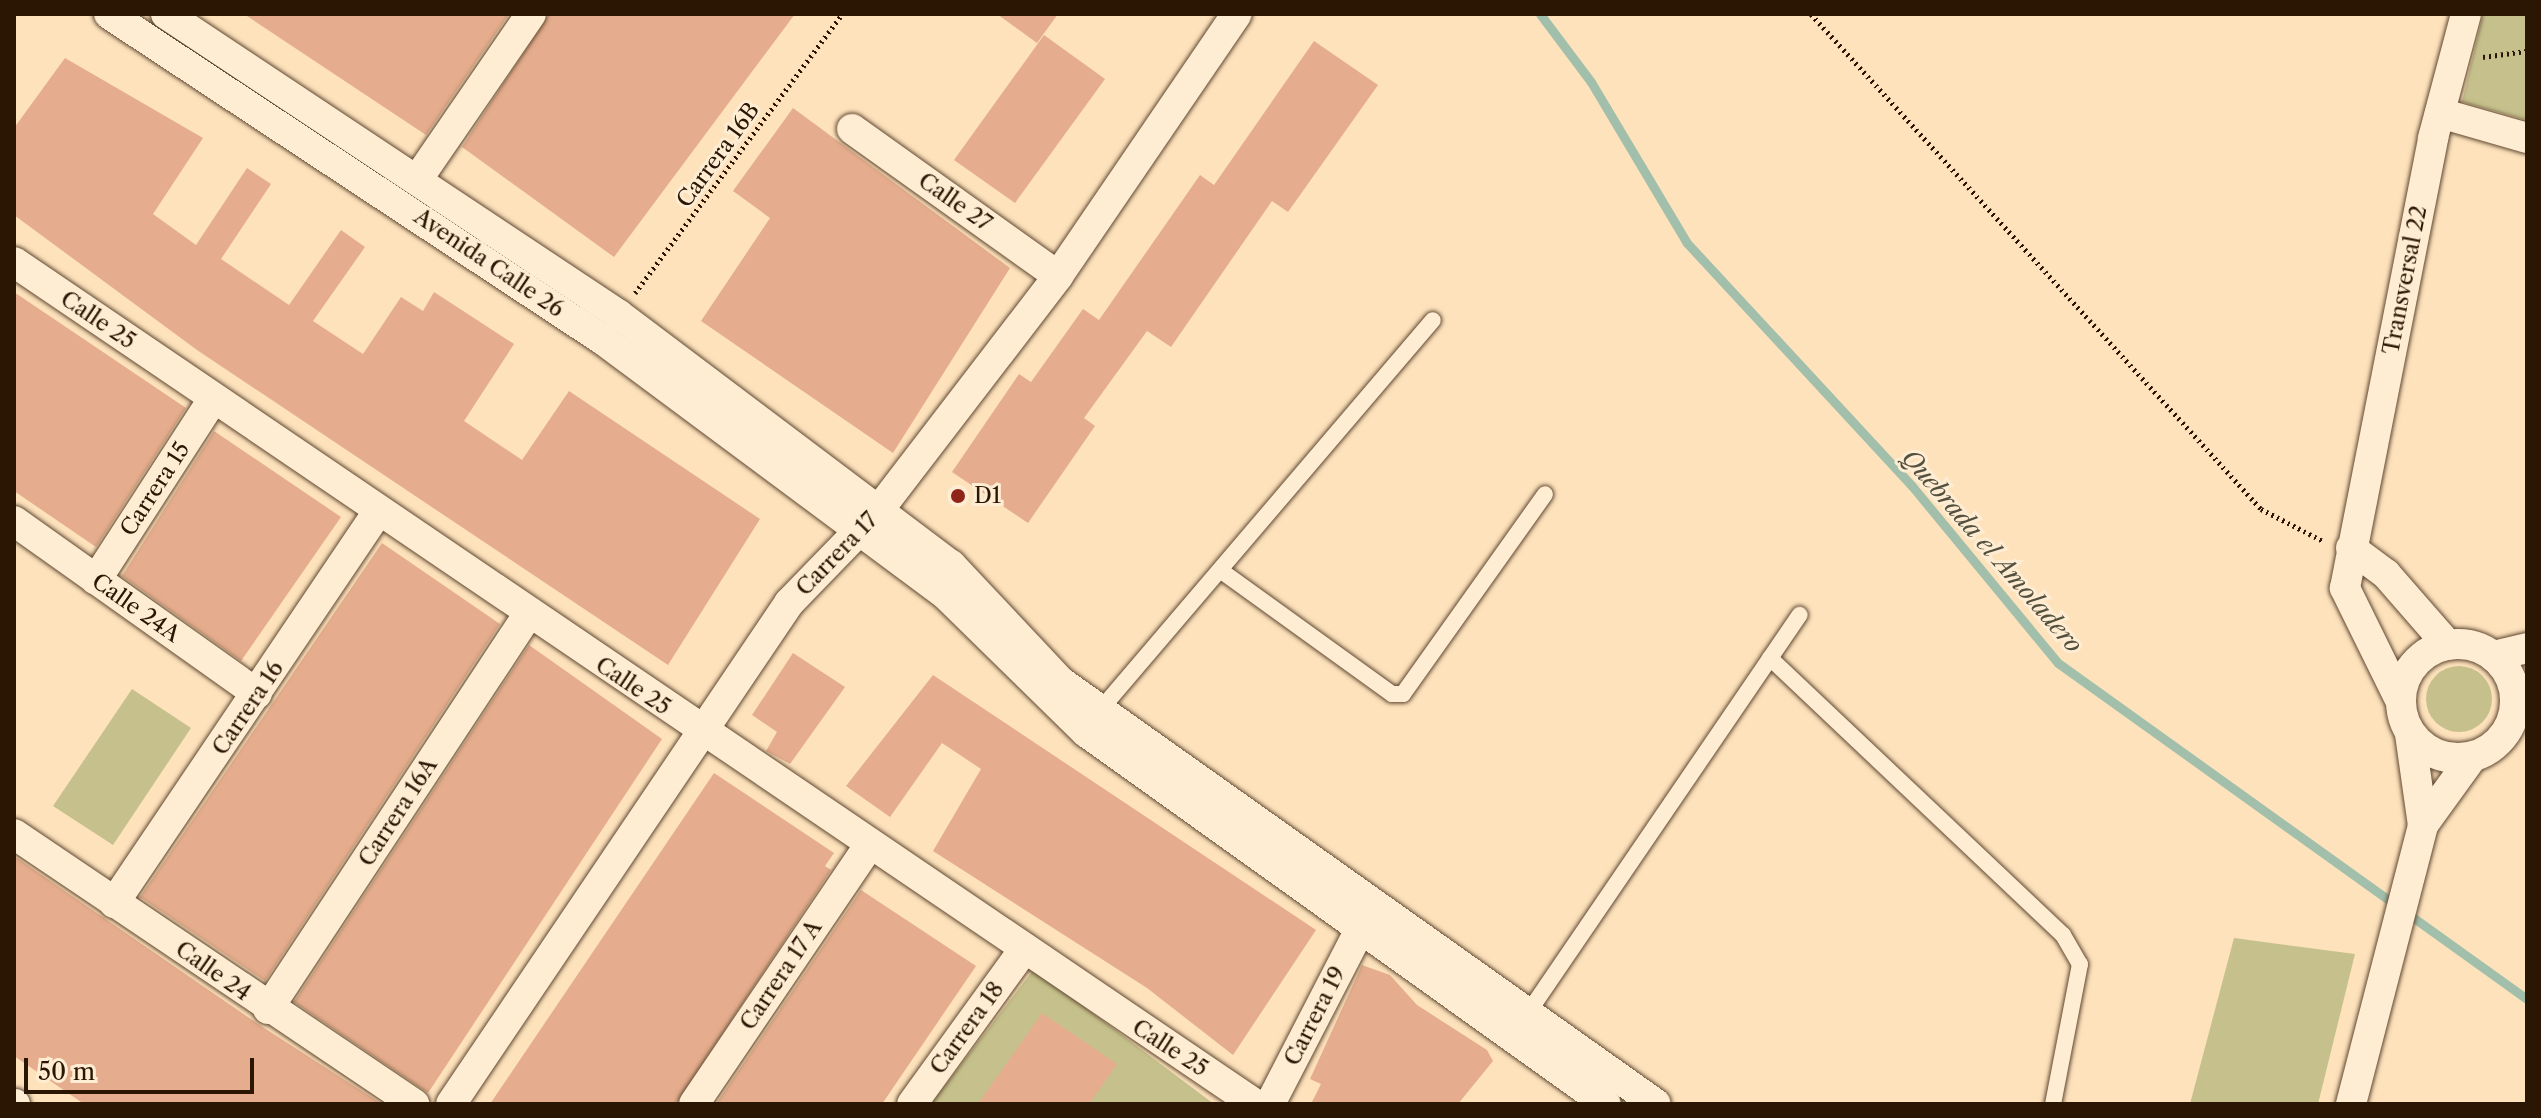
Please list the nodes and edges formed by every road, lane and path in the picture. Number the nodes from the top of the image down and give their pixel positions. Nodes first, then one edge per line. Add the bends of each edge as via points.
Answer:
1 (109, 14) edge
2 (166, 14) edge
3 (531, 14) edge
4 (842, 14) edge
5 (1237, 14) edge
6 (1811, 14) edge
7 (2466, 14) edge
8 (2527, 51) edge
9 (2454, 60) junction
10 (2440, 113) junction
11 (852, 129) dead end
12 (2527, 138) edge
13 (417, 180) junction
14 (14, 262) edge
15 (1058, 276) junction
16 (619, 315) junction
17 (1433, 320) dead end
18 (213, 399) junction
19 (1545, 494) dead end
20 (378, 511) junction
21 (869, 519) junction
22 (14, 521) edge
23 (2351, 548) junction
24 (1220, 570) junction
25 (96, 580) junction
26 (528, 614) junction
27 (1799, 615) dead end
28 (2448, 645) junction
29 (2527, 648) edge
30 (2493, 656) junction
31 (1770, 658) junction
32 (257, 694) junction
33 (2521, 699) edge
34 (2400, 700) junction
35 (1101, 709) junction
36 (2410, 734) junction
37 (705, 735) junction
38 (2473, 756) junction
39 (2423, 825) junction
40 (14, 834) edge
41 (868, 847) junction
42 (114, 903) junction
43 (1361, 928) junction
44 (1022, 952) junction
45 (268, 1009) junction
46 (1528, 1013) junction
47 (414, 1104) edge
48 (451, 1104) edge
49 (694, 1104) edge
50 (912, 1104) edge
51 (1255, 1104) edge
52 (1270, 1104) edge
53 (1606, 1104) edge
54 (1656, 1104) edge
55 (2053, 1104) edge
56 (2351, 1104) edge

1 - 21 street, Avenida Calle 26
2 - 13 street, Avenida Calle 26
3 - 13 street
4 - 16 path, Carrera 16B
5 - 15 street, Carrera 17
6 - 23 path via 2261,509 2308,537
7 - 9 street, Transversal 22
8 - 9 path
9 - 10 street, Transversal 22
10 - 12 street
10 - 23 street, Transversal 22
11 - 15 street, Calle 27
13 - 16 street, Avenida Calle 26
14 - 18 street, Calle 25
15 - 21 street, Carrera 17
16 - 21 street, Avenida Calle 26
17 - 24 lane
18 - 20 street, Calle 25
18 - 25 street, Carrera 15
19 - 24 lane via 1403,694 1392,694
20 - 26 street, Calle 25
20 - 32 street, Carrera 16
21 - 35 street via 951,565 1061,682
21 - 37 street, Carrera 17 via 789,603
21 - 43 street via 1086,732
22 - 25 street, Calle 24A
23 - 28 street via 2386,574
23 - 34 street, Transversal 22 via 2345,599
24 - 35 lane
25 - 32 street, Calle 24A
26 - 37 street, Calle 25
26 - 45 street, Carrera 16A
27 - 31 lane
28 - 30 street
28 - 34 street via 2414,664
29 - 30 street
30 - 33 street
31 - 46 lane
31 - 55 lane via 2063,935 2080,964
32 - 42 street, Carrera 16
33 - 38 street via 2501,738
34 - 36 street
35 - 46 street
36 - 38 street via 2438,754
36 - 39 street
37 - 41 street, Calle 25
37 - 48 street, Carrera 17
38 - 39 street
39 - 56 street
40 - 42 street, Calle 24
41 - 44 street, Calle 25
41 - 49 street, Carrera 17 A
42 - 45 street, Calle 24
43 - 52 street, Carrera 19
43 - 53 street
44 - 50 street, Carrera 18
44 - 51 street, Calle 25
45 - 47 street, Calle 24
46 - 54 street

